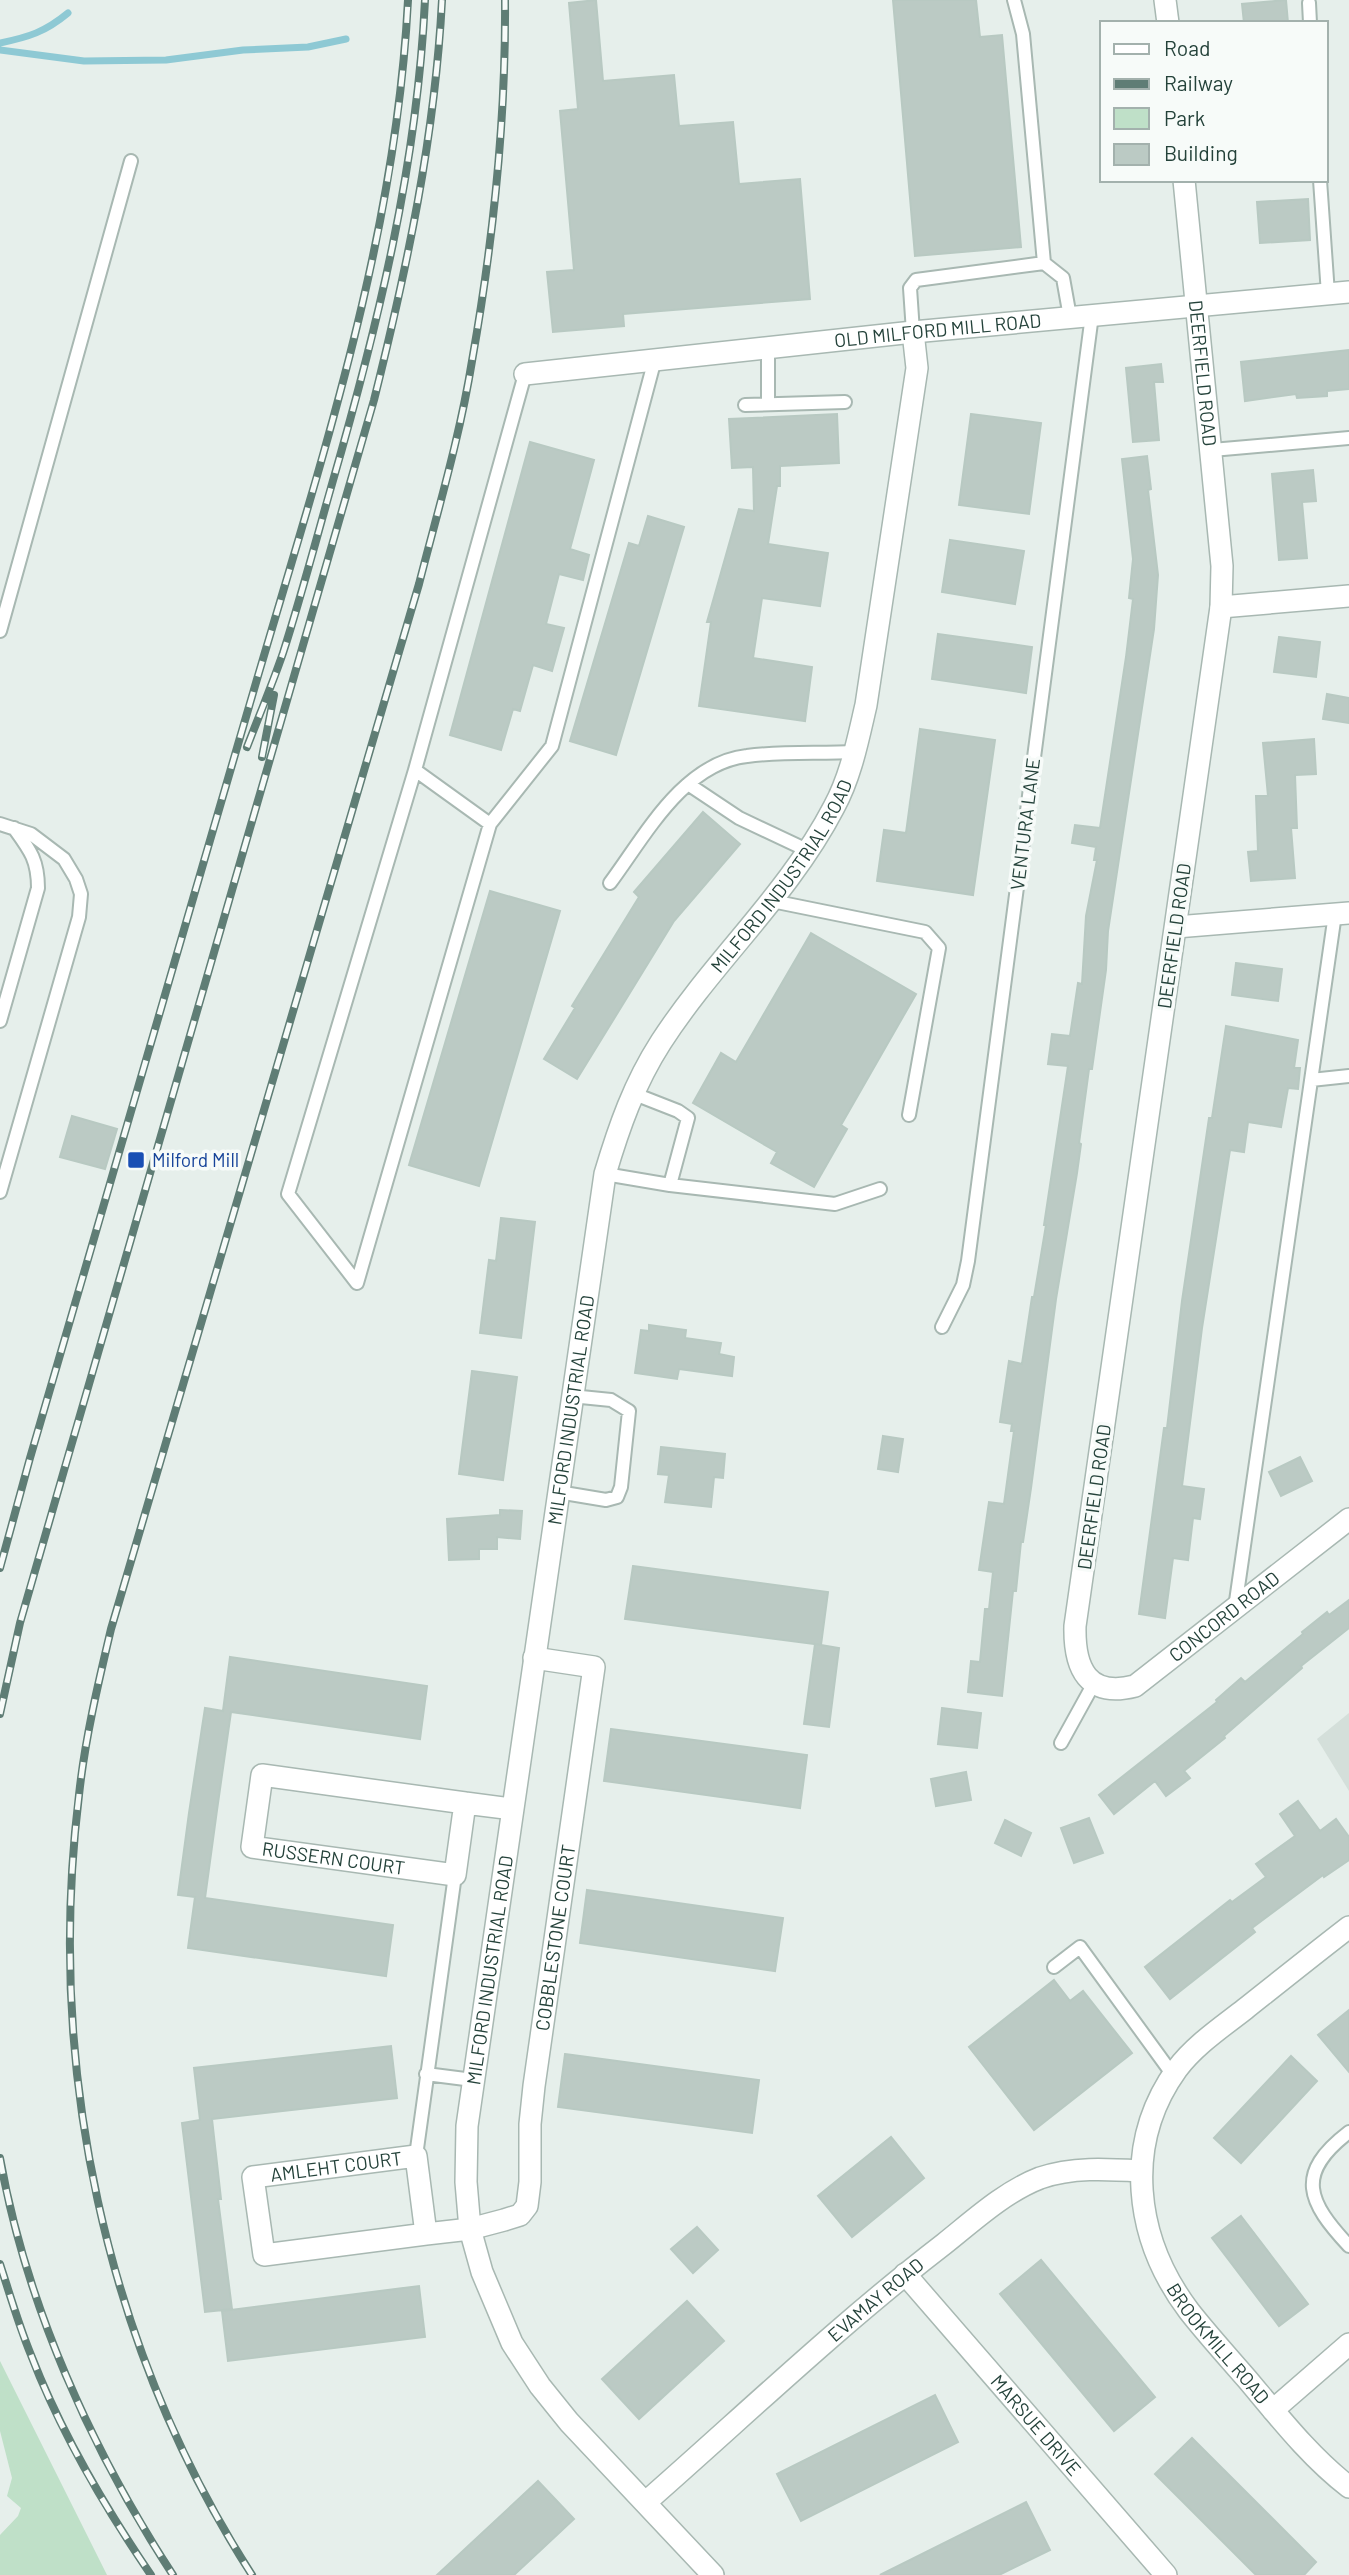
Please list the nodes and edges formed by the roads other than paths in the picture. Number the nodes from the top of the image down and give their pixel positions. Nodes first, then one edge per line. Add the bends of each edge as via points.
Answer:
1 (1014, 0) edge
2 (1165, 0) edge
3 (1309, 3) dead end
4 (1168, 21) edge
5 (1310, 21) edge
6 (131, 161) dead end
7 (1184, 182) edge
8 (1320, 182) edge
9 (1044, 263) junction
10 (1339, 293) edge
11 (1196, 306) junction
12 (1092, 316) junction
13 (1070, 317) junction
14 (913, 332) junction
15 (768, 347) junction
16 (655, 359) junction
17 (525, 374) joint
18 (845, 402) dead end
19 (768, 404) junction
20 (745, 405) dead end
21 (1349, 438) edge
22 (1212, 450) junction
23 (1349, 596) edge
24 (1221, 607) junction
25 (0, 631) edge
26 (855, 752) junction
27 (415, 770) junction
28 (688, 784) junction
29 (0, 824) edge
30 (490, 824) junction
31 (14, 828) junction
32 (809, 851) junction
33 (610, 883) dead end
34 (772, 901) junction
35 (1342, 913) edge
36 (1176, 927) junction
37 (0, 1021) edge
38 (1349, 1076) edge
39 (1311, 1080) junction
40 (632, 1093) junction
41 (909, 1115) dead end
42 (605, 1174) junction
43 (670, 1185) junction
44 (880, 1189) dead end
45 (0, 1192) edge
46 (942, 1327) dead end
47 (571, 1396) junction
48 (558, 1492) junction
49 (1349, 1519) edge
50 (1235, 1608) junction
51 (534, 1658) junction
52 (1093, 1685) junction
53 (1061, 1743) dead end
54 (465, 1803) junction
55 (512, 1809) junction
56 (455, 1875) junction
57 (1349, 1927) edge
58 (1054, 1967) dead end
59 (426, 2074) junction
60 (1173, 2075) junction
61 (473, 2080) junction
62 (1349, 2132) edge
63 (416, 2155) junction
64 (1140, 2171) junction
65 (470, 2229) junction
66 (426, 2234) junction
67 (1349, 2246) edge
68 (905, 2274) junction
69 (1349, 2344) edge
70 (1273, 2410) junction
71 (1349, 2487) edge
72 (646, 2502) junction
73 (713, 2575) edge
74 (1166, 2575) edge

1 - 9 lane via 1023,34
2 - 4 street
3 - 5 lane
6 - 25 lane
7 - 11 street, DEERFIELD ROAD
8 - 10 lane
9 - 13 lane via 1063,278
9 - 14 lane via 916,279 910,288
10 - 11 street, OLD MILFORD MILL ROAD
11 - 12 street, OLD MILFORD MILL ROAD
11 - 22 street, DEERFIELD ROAD
12 - 13 street, OLD MILFORD MILL ROAD
12 - 46 lane, VENTURA LANE via 968,1261 963,1286
13 - 14 street, OLD MILFORD MILL ROAD
14 - 15 street, OLD MILFORD MILL ROAD
14 - 26 street, MILFORD INDUSTRIAL ROAD via 917,368
15 - 16 street, OLD MILFORD MILL ROAD
15 - 19 lane
16 - 17 street, OLD MILFORD MILL ROAD
16 - 30 lane via 552,746
17 - 27 lane
18 - 19 lane
19 - 20 lane
21 - 22 lane
22 - 24 street, DEERFIELD ROAD via 1223,566
23 - 24 street
24 - 36 street, DEERFIELD ROAD
26 - 28 lane via 746,756 719,763
26 - 32 street, MILFORD INDUSTRIAL ROAD via 836,804
27 - 30 lane
27 - 30 lane via 288,1194 357,1283
28 - 32 lane via 739,818
28 - 33 lane
29 - 31 lane
31 - 37 lane via 33,855 38,888
31 - 45 lane via 31,834 64,859 81,894 79,917
32 - 34 street, MILFORD INDUSTRIAL ROAD
34 - 40 street, MILFORD INDUSTRIAL ROAD via 660,1042
34 - 41 lane via 925,932 939,948
35 - 36 street
35 - 39 lane
36 - 52 street, DEERFIELD ROAD via 1075,1626 1079,1666
38 - 39 lane
39 - 50 lane
40 - 42 street, MILFORD INDUSTRIAL ROAD
40 - 43 lane via 688,1118
42 - 43 lane
42 - 47 street, MILFORD INDUSTRIAL ROAD
43 - 44 lane via 835,1204
47 - 48 street, MILFORD INDUSTRIAL ROAD
47 - 48 lane via 611,1400 629,1411 621,1487 617,1497 606,1500
48 - 51 street, MILFORD INDUSTRIAL ROAD
49 - 50 street, CONCORD ROAD
50 - 52 street, CONCORD ROAD via 1135,1686 1117,1690
51 - 55 street, MILFORD INDUSTRIAL ROAD
51 - 65 street, COBBLESTONE COURT via 594,1667 534,2086 529,2197 520,2215
52 - 53 lane
54 - 55 street, RUSSERN COURT
54 - 56 street
54 - 56 street, RUSSERN COURT via 261,1774 252,1847
55 - 61 street, MILFORD INDUSTRIAL ROAD
56 - 59 lane
57 - 60 street, BROOKMILL ROAD via 1207,2039
58 - 60 lane via 1080,1947
59 - 61 lane
59 - 63 lane
60 - 64 street, BROOKMILL ROAD via 1160,2095
61 - 65 street, MILFORD INDUSTRIAL ROAD via 467,2126
62 - 67 lane via 1325,2155 1311,2186 1324,2220
63 - 66 street, AMLEHT COURT
63 - 66 street, AMLEHT COURT via 253,2177 264,2255
64 - 68 street, EVAMAY ROAD via 1066,2171 1039,2179 1004,2197
64 - 70 street, BROOKMILL ROAD via 1144,2211 1166,2274 1188,2310
65 - 66 street, AMLEHT COURT
65 - 72 street, MILFORD INDUSTRIAL ROAD via 482,2272 512,2343 569,2422
68 - 72 street, EVAMAY ROAD
68 - 74 street, MARSUE DRIVE
69 - 70 street
70 - 71 street, BROOKMILL ROAD via 1330,2473
72 - 73 street, MILFORD INDUSTRIAL ROAD

